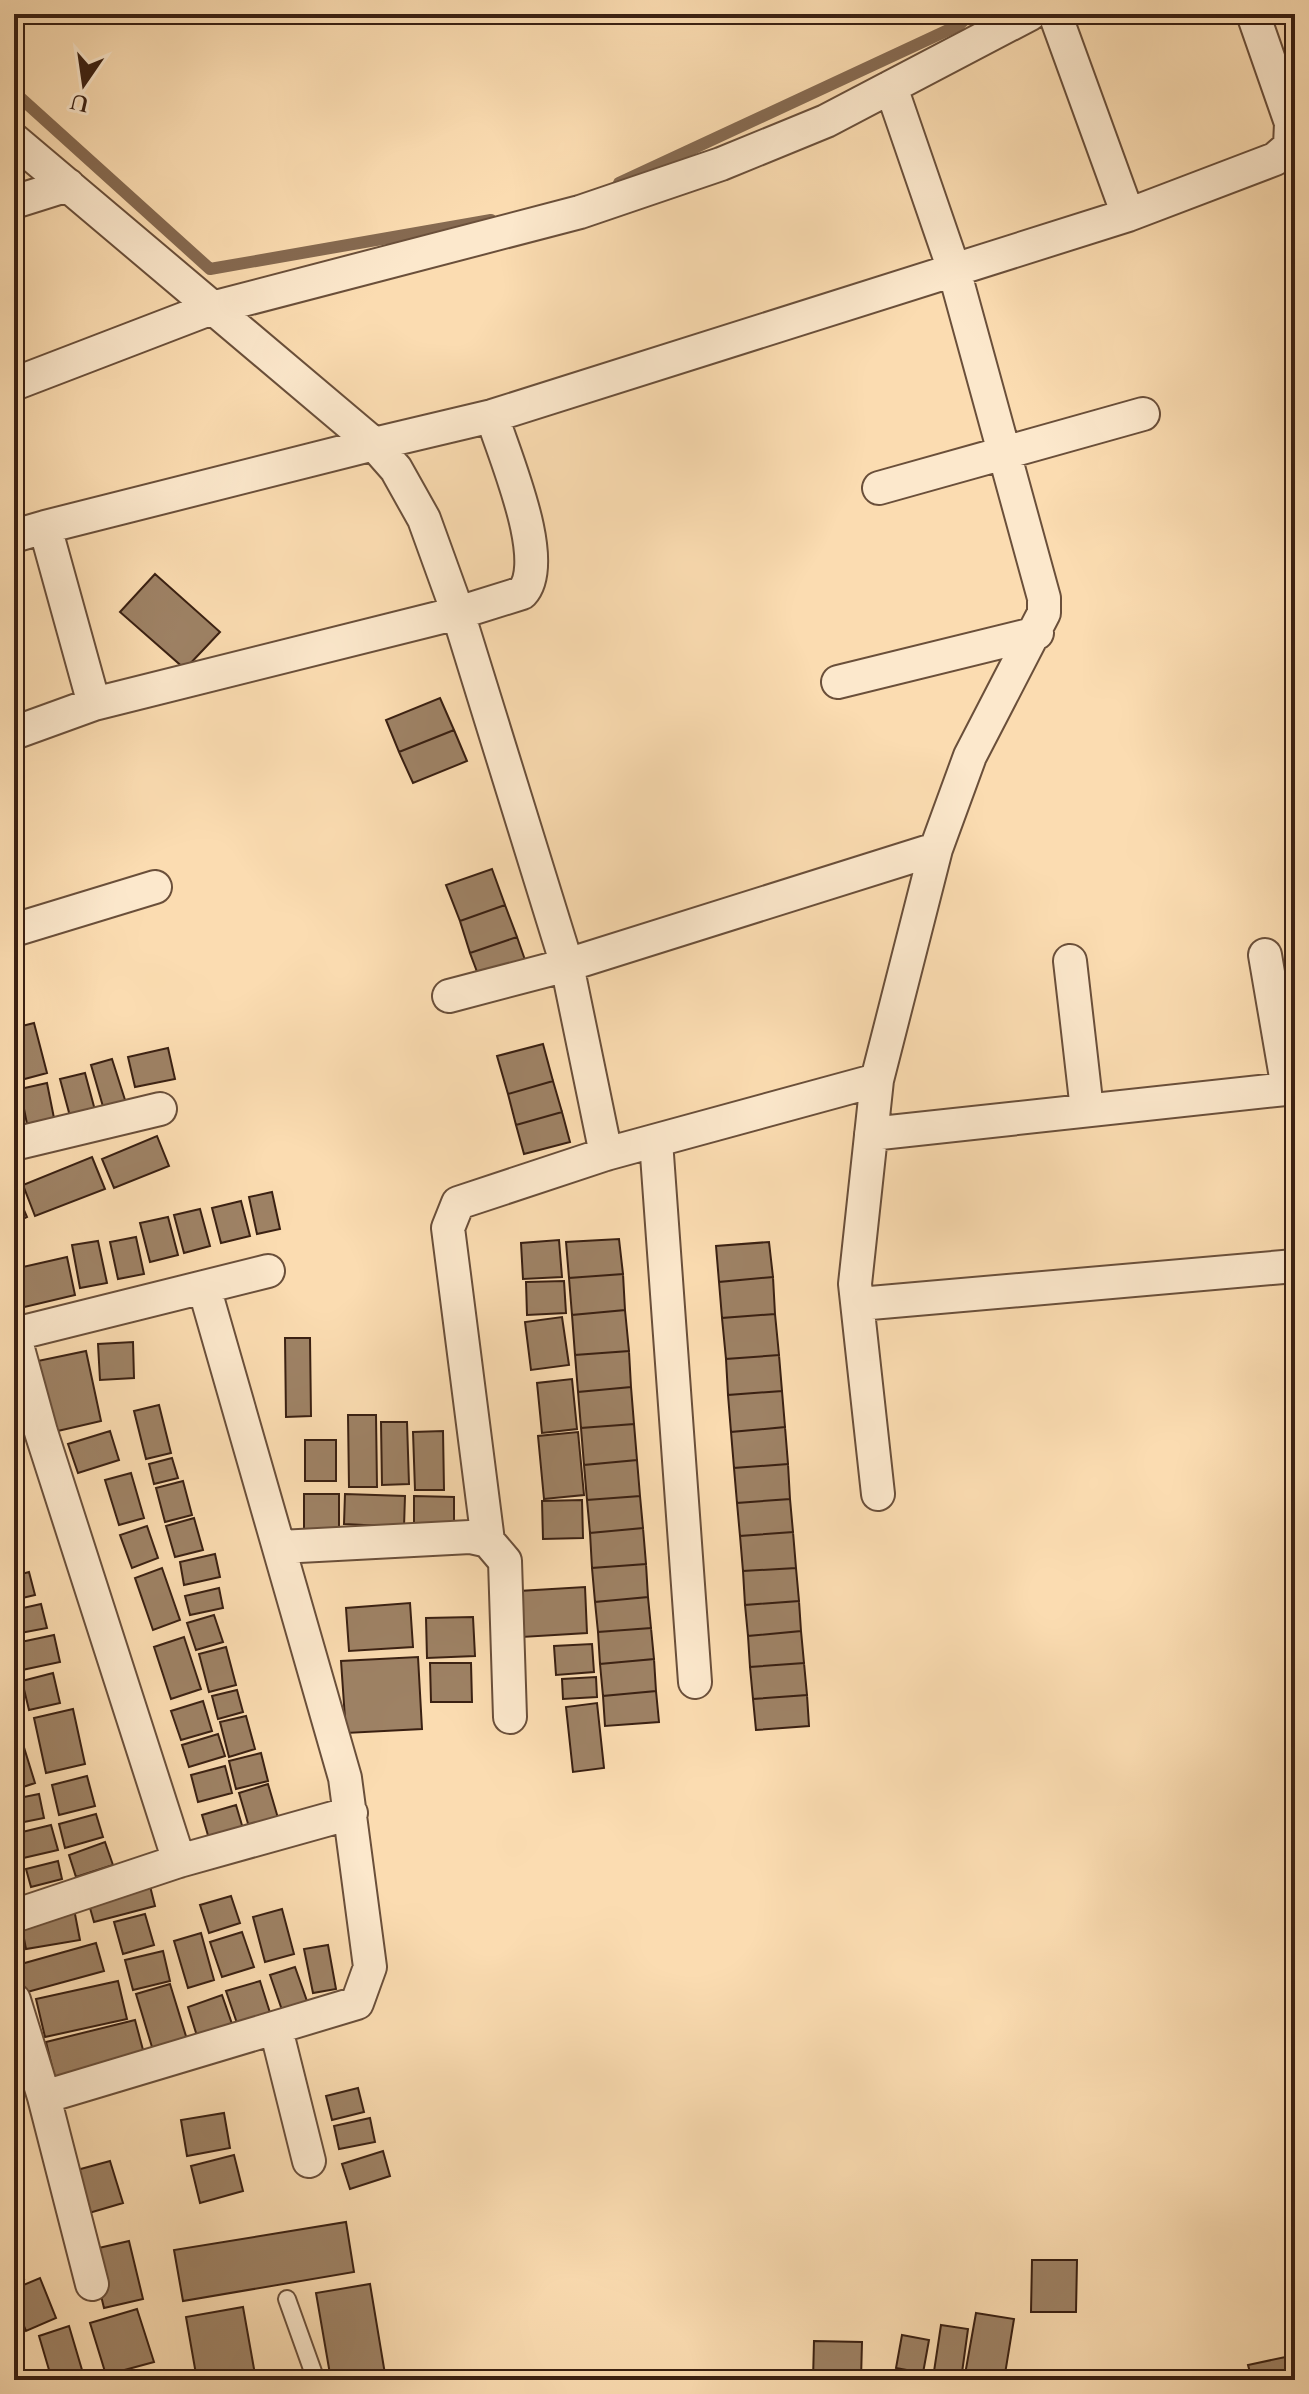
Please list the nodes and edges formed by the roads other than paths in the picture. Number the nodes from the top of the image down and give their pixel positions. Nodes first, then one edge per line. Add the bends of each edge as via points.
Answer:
1 (1030, 14) edge
2 (1055, 14) edge
3 (1253, 14) edge
4 (891, 87) junction
5 (14, 140) edge
6 (68, 185) junction
7 (14, 202) edge
8 (1128, 215) junction
9 (954, 270) junction
10 (212, 308) junction
11 (14, 384) edge
12 (1143, 414) dead end
13 (492, 416) junction
14 (374, 444) junction
15 (1001, 452) junction
16 (879, 488) dead end
17 (45, 527) junction
18 (14, 536) edge
19 (458, 613) junction
20 (1037, 633) junction
21 (838, 682) dead end
22 (94, 704) junction
23 (14, 733) edge
24 (936, 849) junction
25 (155, 887) dead end
26 (14, 930) edge
27 (1265, 955) dead end
28 (1070, 961) dead end
29 (567, 965) junction
30 (449, 996) dead end
31 (877, 1080) junction
32 (1292, 1088) edge
33 (160, 1109) dead end
34 (1087, 1110) junction
35 (871, 1134) junction
36 (656, 1141) junction
37 (14, 1144) edge
38 (606, 1154) junction
39 (1295, 1266) edge
40 (268, 1271) dead end
41 (204, 1287) junction
42 (859, 1304) junction
43 (15, 1334) edge
44 (878, 1494) dead end
45 (488, 1541) junction
46 (280, 1547) junction
47 (695, 1682) dead end
48 (510, 1717) dead end
49 (351, 1813) junction
50 (179, 1861) junction
51 (14, 1916) edge
52 (14, 2000) edge
53 (276, 2029) junction
54 (44, 2097) junction
55 (309, 2161) dead end
56 (92, 2284) dead end
57 (287, 2299) dead end
58 (316, 2380) edge

1 - 4 street
2 - 8 street
3 - 8 street via 1291,123 1290,146 1275,159
4 - 9 street
4 - 10 street via 826,121 721,164 580,212
5 - 6 street
6 - 7 street
6 - 10 street
8 - 9 street
9 - 13 street
9 - 15 street
10 - 11 street
10 - 14 street
12 - 15 street
13 - 14 street
13 - 19 street via 532,549 532,575 522,593
14 - 17 street
14 - 19 street via 396,469 424,519
15 - 16 street
15 - 20 street via 1044,598
17 - 18 street
17 - 22 street
19 - 22 street
19 - 29 street
20 - 21 street
20 - 24 street via 970,756
22 - 23 street
24 - 29 street
24 - 31 street
25 - 26 street
27 - 32 street
28 - 34 street
29 - 30 street
29 - 38 street
31 - 35 street
31 - 36 street
32 - 34 street
33 - 37 street
34 - 35 street
35 - 42 street via 856,1264
36 - 38 street
36 - 47 street
38 - 45 street via 470,1196 452,1213 448,1228
39 - 42 street
40 - 41 street
41 - 43 street
41 - 46 street
42 - 44 street
43 - 50 street via 41,1432
45 - 46 street via 470,1537
45 - 48 street via 505,1561
46 - 49 street
49 - 50 street
49 - 53 street via 370,1967 366,1983 357,2003
50 - 51 street
52 - 54 street
53 - 54 street
53 - 55 street
54 - 56 street
57 - 58 lane

